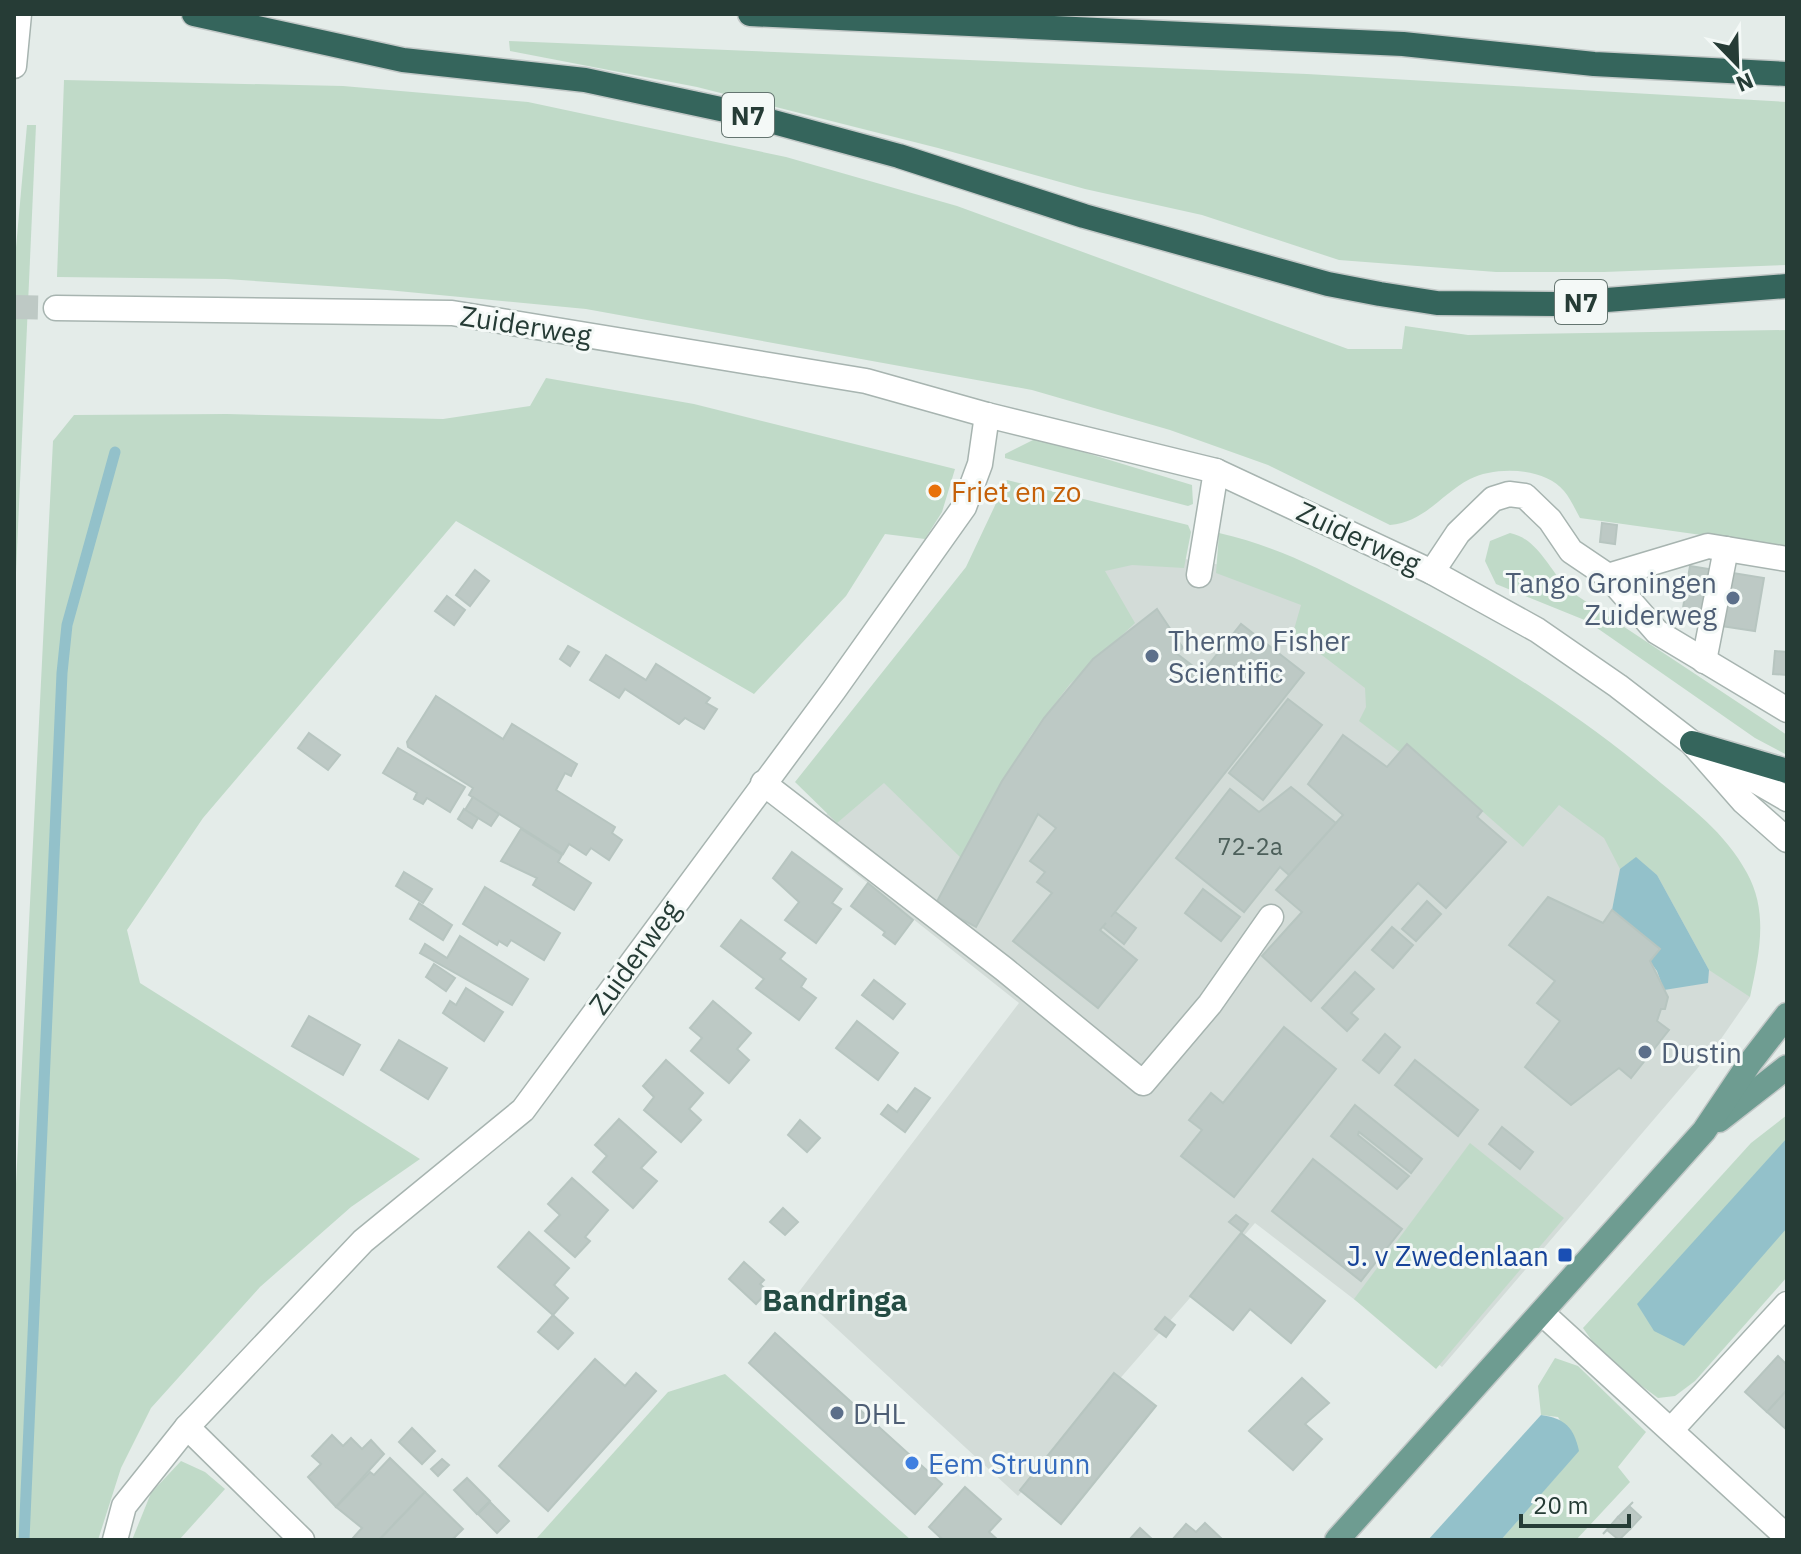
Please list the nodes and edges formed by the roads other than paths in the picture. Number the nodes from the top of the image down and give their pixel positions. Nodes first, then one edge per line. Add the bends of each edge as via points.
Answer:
1 (19, 14) edge
2 (194, 14) edge
3 (750, 14) edge
4 (14, 66) edge
5 (1787, 74) edge
6 (1785, 287) edge
7 (56, 308) tunnel mouth
8 (987, 415) junction
9 (1216, 471) junction
10 (1726, 549) junction
11 (1787, 559) edge
12 (1432, 572) junction
13 (1199, 575) dead end
14 (1608, 576) junction
15 (1704, 661) junction
16 (1787, 710) edge
17 (1692, 743) junction
18 (1787, 771) edge
19 (763, 783) junction
20 (1787, 799) edge
21 (1787, 840) edge
22 (1271, 917) dead end
23 (1787, 1015) edge
24 (1787, 1067) edge
25 (1704, 1131) junction
26 (1787, 1304) edge
27 (1542, 1313) junction
28 (187, 1427) junction
29 (1671, 1430) junction
30 (1787, 1537) edge
31 (115, 1540) edge
32 (302, 1540) edge
33 (1337, 1540) edge

1 - 4 street
2 - 6 highway, N7 via 403,60 585,80 744,114 899,156 1084,216 1380,294 1437,303 1555,304
3 - 5 highway via 1403,44 1594,64
7 - 8 street, Zuiderweg via 452,313 866,381
8 - 9 street, Zuiderweg
8 - 19 street, Zuiderweg via 980,464 964,507
9 - 12 street, Zuiderweg
9 - 13 street
10 - 11 street
10 - 14 street via 1708,546
10 - 15 street
12 - 14 street via 1476,513 1509,494 1525,496 1539,507 1571,551
12 - 17 street, Zuiderweg via 1577,656
14 - 15 street via 1657,632
15 - 16 street
17 - 18 highway
17 - 20 street, Zuiderweg
17 - 21 street, Zuiderweg via 1744,802
19 - 22 street via 1143,1083 1210,1004
19 - 28 street, Zuiderweg via 523,1110 363,1241
23 - 25 main road
24 - 25 main road
25 - 27 main road
26 - 29 street
27 - 29 street
27 - 33 main road
28 - 31 street, Zuiderweg via 124,1506
28 - 32 street
29 - 30 street

